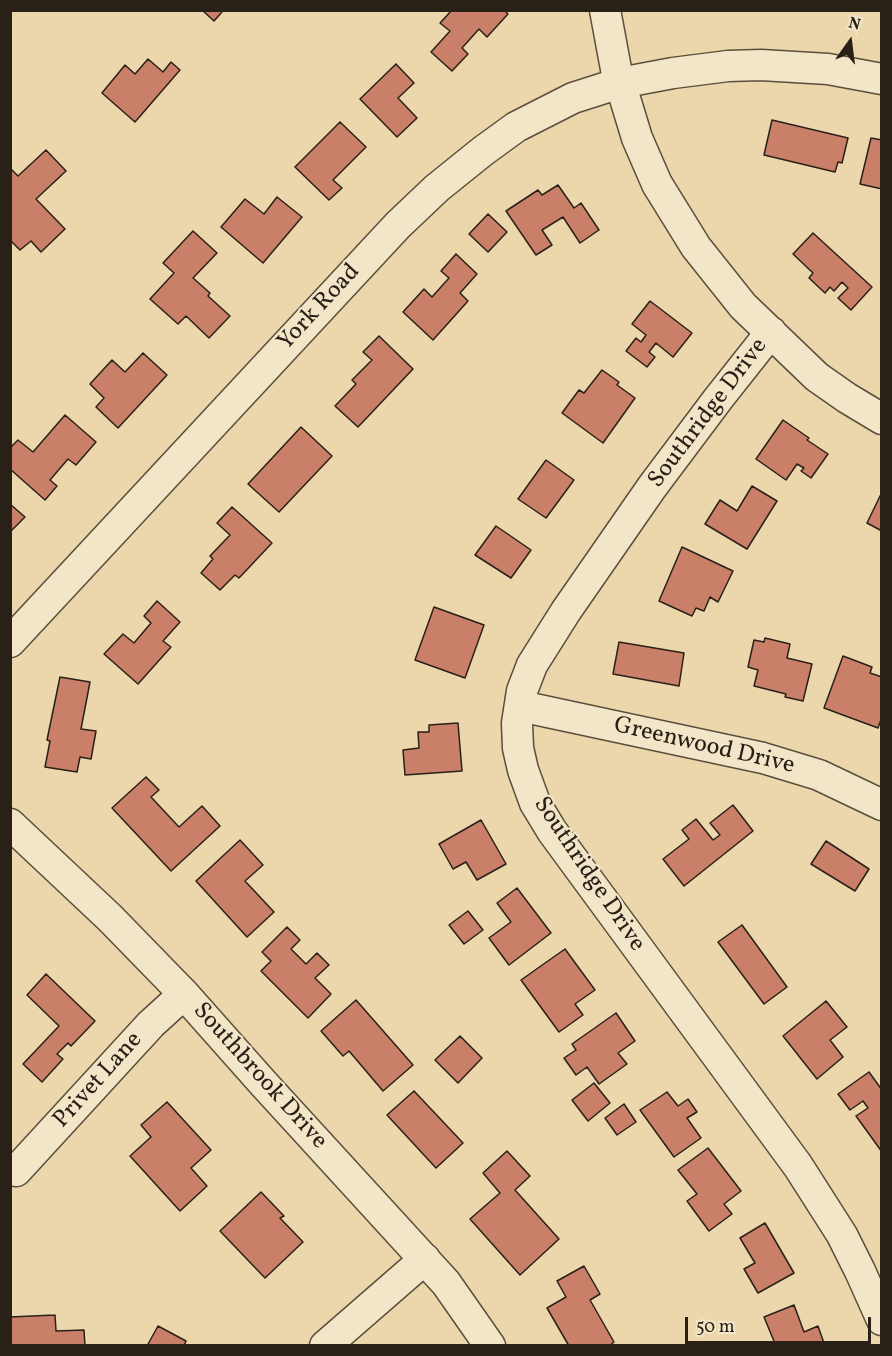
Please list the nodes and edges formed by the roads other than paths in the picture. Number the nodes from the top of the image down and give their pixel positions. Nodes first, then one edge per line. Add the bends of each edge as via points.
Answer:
1 (605, 10) edge
2 (882, 79) edge
3 (620, 82) junction
4 (771, 332) junction
5 (882, 419) edge
6 (10, 642) edge
7 (520, 706) junction
8 (882, 805) edge
9 (10, 824) edge
10 (184, 994) junction
11 (16, 1171) dead end
12 (425, 1259) junction
13 (882, 1320) edge
14 (325, 1346) edge
15 (490, 1346) edge

1 - 3 street
2 - 3 street, York Road via 828,69 761,65
3 - 4 street via 637,138 657,184 696,248 743,306
3 - 6 street, York Road via 573,98 516,128 437,188 398,225
4 - 5 street via 817,377
4 - 7 street, Southridge Drive via 652,487 566,611 532,665
7 - 8 street, Greenwood Drive via 763,758 819,775
7 - 13 street, Southridge Drive via 518,748 535,803 583,875 814,1190 861,1270
9 - 10 street, Southbrook Drive via 125,932
10 - 11 street, Privet Lane via 151,1024
10 - 12 street, Southbrook Drive
12 - 14 street
12 - 15 street, Southbrook Drive

